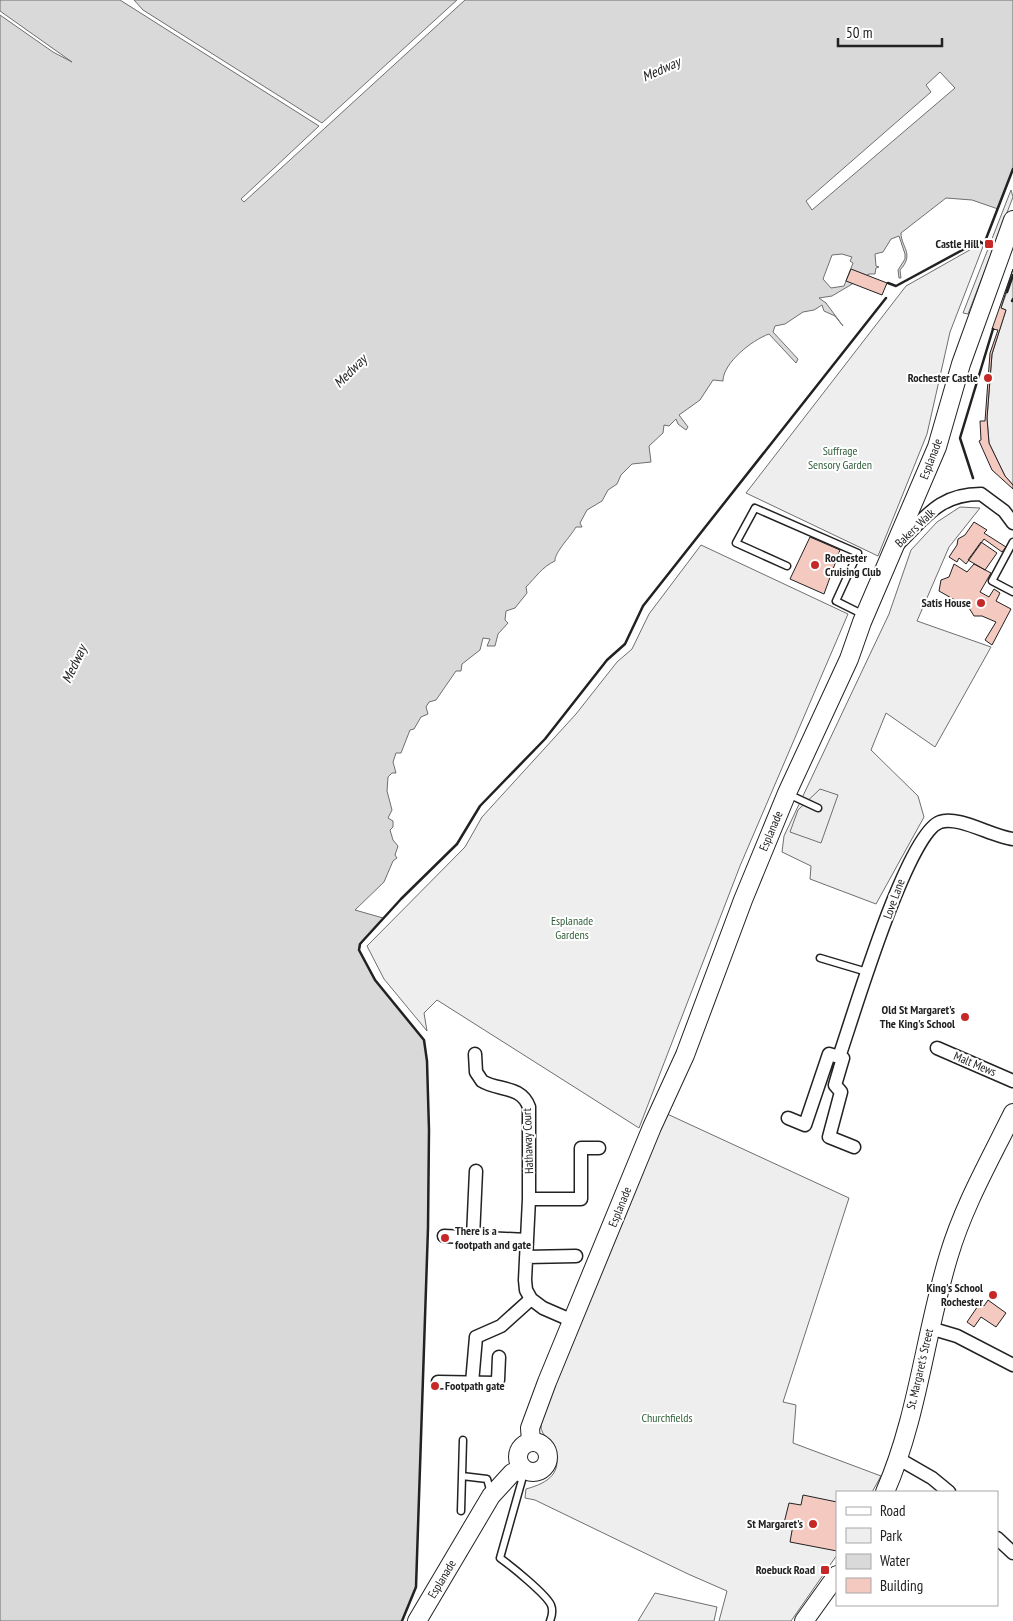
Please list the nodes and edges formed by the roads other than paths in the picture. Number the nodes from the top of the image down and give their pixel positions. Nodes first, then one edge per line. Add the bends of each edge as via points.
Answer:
1 (1013, 220) edge
2 (1013, 523) edge
3 (1013, 542) edge
4 (892, 550) junction
5 (787, 566) dead end
6 (1013, 592) edge
7 (865, 616) junction
8 (787, 793) junction
9 (818, 808) dead end
10 (1013, 839) edge
11 (820, 958) dead end
12 (868, 972) junction
13 (937, 1048) dead end
14 (475, 1054) dead end
15 (838, 1057) junction
16 (1013, 1080) edge
17 (1013, 1113) edge
18 (788, 1118) dead end
19 (854, 1147) dead end
20 (599, 1148) dead end
21 (476, 1171) dead end
22 (529, 1198) junction
23 (444, 1236) dead end
24 (473, 1237) junction
25 (527, 1240) junction
26 (576, 1256) dead end
27 (526, 1257) junction
28 (532, 1299) junction
29 (573, 1321) junction
30 (930, 1328) junction
31 (499, 1357) dead end
32 (1013, 1365) edge
33 (438, 1382) dead end
34 (472, 1383) junction
35 (463, 1440) dead end
36 (531, 1442) junction
37 (899, 1459) junction
38 (518, 1471) junction
39 (462, 1476) junction
40 (885, 1491) edge
41 (948, 1491) edge
42 (491, 1496) junction
43 (460, 1511) dead end
44 (998, 1539) edge
45 (1013, 1553) edge
46 (836, 1576) edge
47 (417, 1621) edge
48 (550, 1621) edge
49 (804, 1621) edge

1 - 4 street, Esplanade via 961,364 937,447
2 - 4 street, Bakers Walk via 1004,511 981,494 955,496 933,509
3 - 6 lane via 992,581
4 - 7 street, Esplanade
5 - 7 lane via 736,543 755,508 858,553 836,601
7 - 8 street, Esplanade
8 - 9 lane
8 - 29 street, Esplanade via 684,1055
10 - 12 street, Love Lane via 959,822 941,821 931,826 903,874
11 - 12 lane
12 - 15 street, Love Lane
13 - 16 street, Malt Mews
14 - 22 street, Hathaway Court via 476,1072 482,1081 516,1092 528,1105
15 - 18 street via 828,1054 804,1125
15 - 19 street, Love Lane via 843,1058 836,1085 841,1092 829,1137
17 - 30 street, St. Margaret's Street via 962,1214
20 - 22 street via 581,1148 581,1199
21 - 24 street
22 - 25 street, Hathaway Court
23 - 24 street
24 - 25 street
25 - 27 street, Hathaway Court
26 - 27 street
27 - 28 street, Hathaway Court via 525,1286
28 - 29 street via 539,1306
28 - 34 street via 501,1326 476,1337
29 - 36 street, Esplanade via 530,1428
30 - 32 street via 957,1336
30 - 37 street, St. Margaret's Street
31 - 34 street via 497,1382
33 - 34 street
35 - 39 lane
36 - 38 street, Esplanade via 518,1453
36 - 38 street via 544,1448 547,1460 543,1468 535,1472
37 - 40 street, St. Margaret's Street
37 - 41 street
38 - 42 street, Esplanade
38 - 48 lane via 522,1480 500,1558 551,1604
39 - 42 lane via 487,1479
39 - 43 lane
42 - 47 street, Esplanade
44 - 45 street
46 - 49 street

